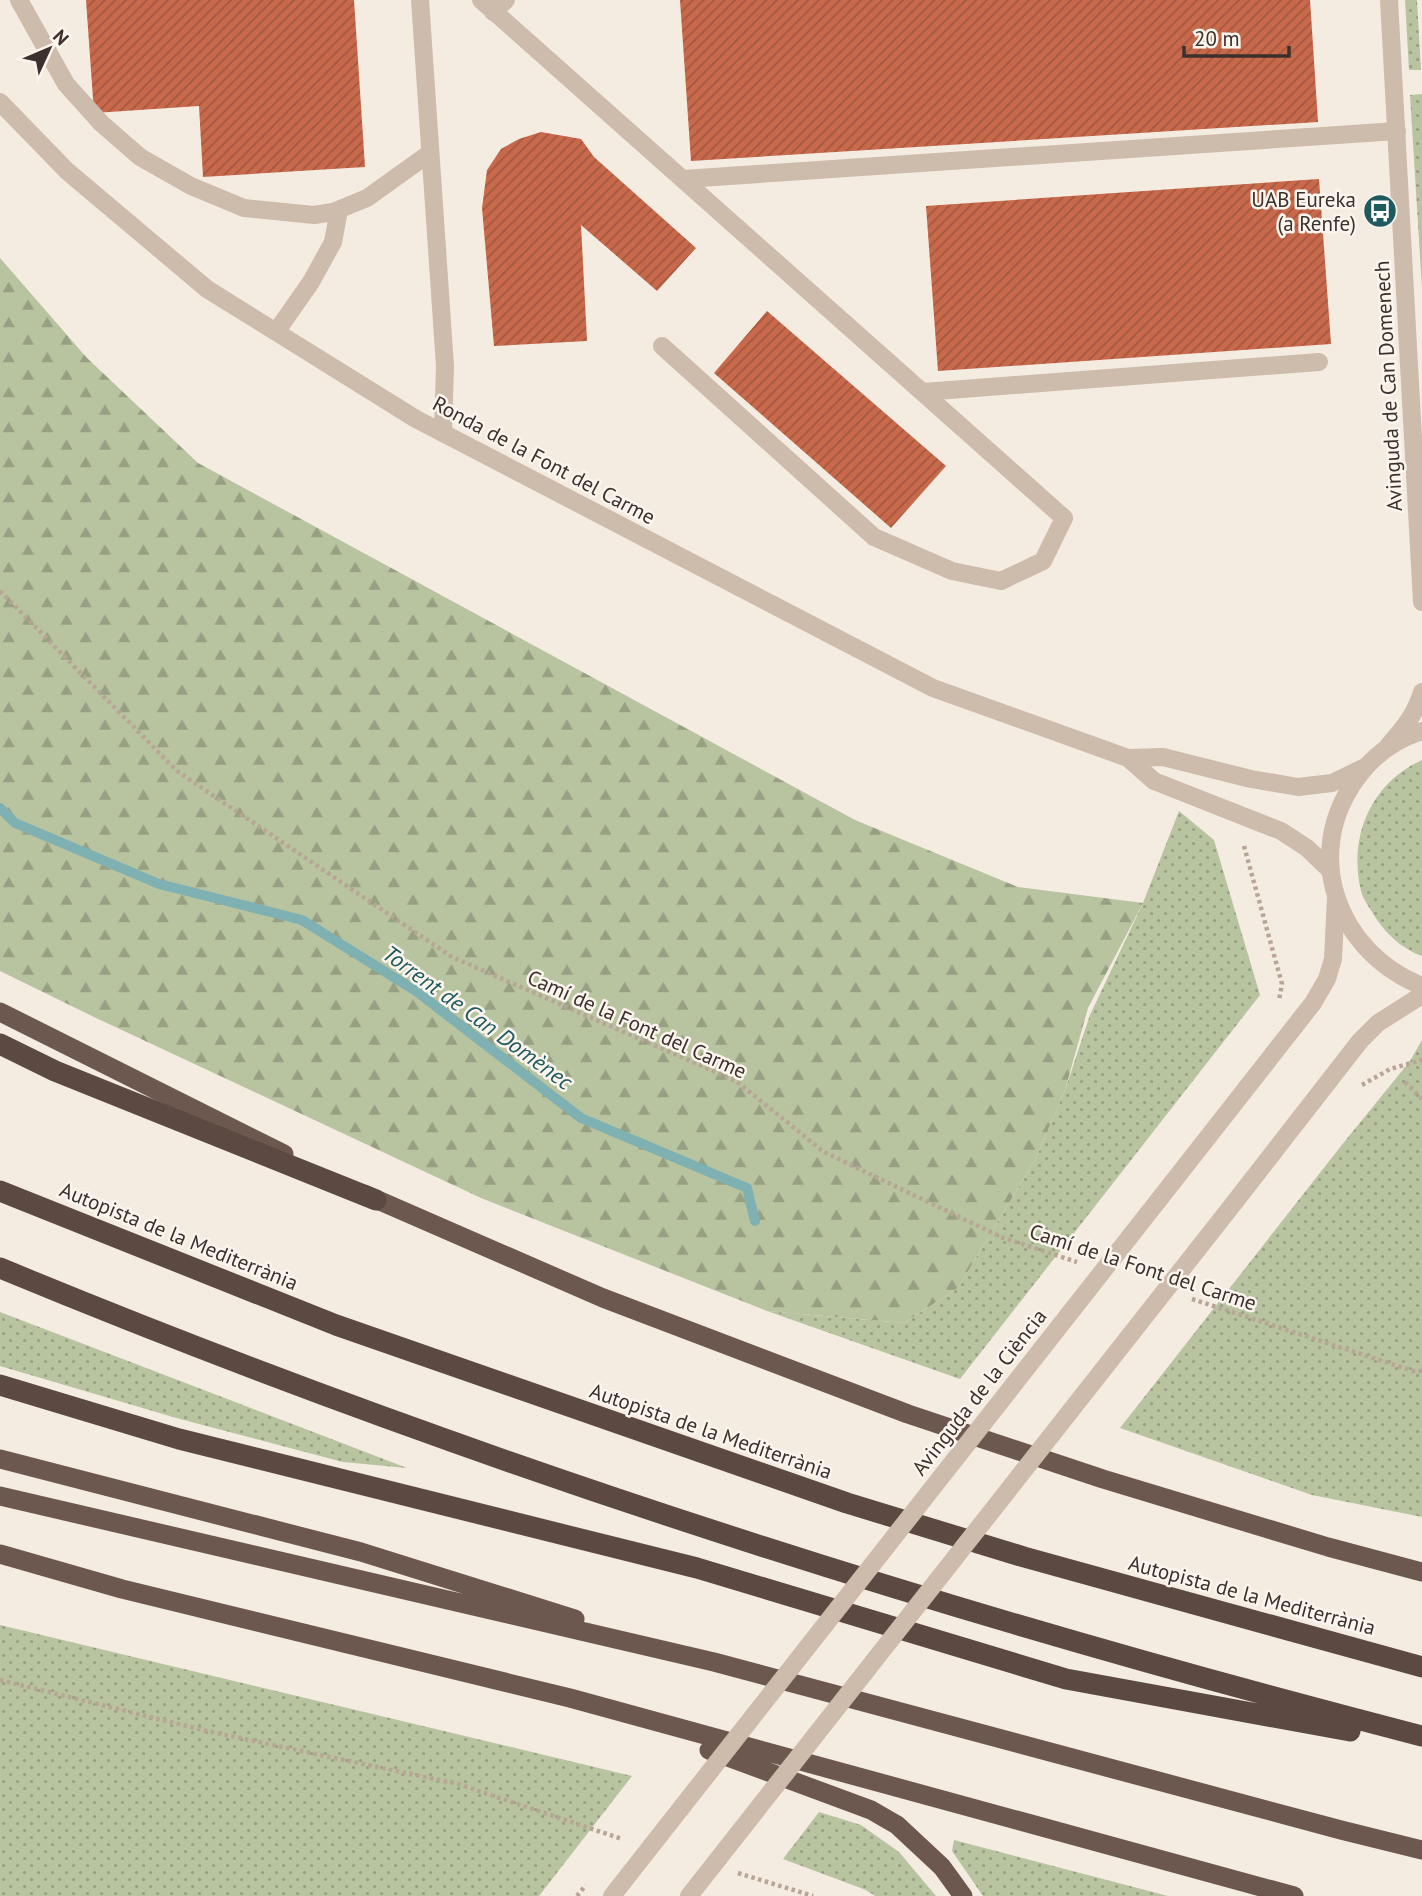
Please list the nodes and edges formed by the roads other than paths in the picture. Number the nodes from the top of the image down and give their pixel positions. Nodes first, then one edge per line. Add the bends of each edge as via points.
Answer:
1 (19, 0) edge
2 (420, 0) edge
3 (1389, 0) edge
4 (493, 4) edge
5 (0, 102) edge
6 (1397, 131) junction
7 (430, 153) junction
8 (684, 179) junction
9 (339, 210) junction
10 (276, 332) junction
11 (662, 346) dead end
12 (1319, 362) dead end
13 (923, 392) junction
14 (443, 433) junction
15 (1422, 602) edge
16 (1422, 692) edge
17 (1422, 731) edge
18 (1385, 749) junction
19 (1128, 758) junction
20 (1365, 767) junction
21 (1331, 871) junction
22 (1336, 897) junction
23 (1422, 986) edge
24 (1422, 995) edge
25 (0, 1012) edge
26 (0, 1044) edge
27 (0, 1191) edge
28 (376, 1200) junction
29 (0, 1268) edge
30 (0, 1385) edge
31 (0, 1459) edge
32 (0, 1496) edge
33 (0, 1554) edge
34 (1422, 1572) edge
35 (714, 1662) junction
36 (1422, 1667) edge
37 (570, 1698) junction
38 (1422, 1736) edge
39 (1422, 1744) edge
40 (1422, 1850) edge
41 (612, 1896) edge
42 (690, 1896) edge
43 (963, 1896) edge
44 (1294, 1896) edge

1 - 9 street via 66,84 141,157 191,186 244,208 314,215
2 - 7 street
3 - 6 street, Avinguda de Can Domenech
4 - 8 street
5 - 10 street, Ronda de la Font del Carme via 67,171 207,289
6 - 8 street
6 - 15 street, Avinguda de Can Domenech
7 - 9 street via 367,198
7 - 14 street via 445,366
8 - 13 street
9 - 10 street via 332,242
10 - 14 street, Ronda de la Font del Carme
11 - 13 street via 874,537 952,570 1000,581 1043,561 1064,518
12 - 13 street
14 - 19 street, Ronda de la Font del Carme via 933,688
16 - 18 street via 1404,729
17 - 18 street
18 - 20 street
19 - 20 street, Ronda de la Font del Carme via 1163,757 1298,787 1332,783
19 - 21 street, Ronda de la Font del Carme via 1154,781 1281,831
20 - 21 street via 1336,816
21 - 22 street
22 - 23 street via 1346,923 1362,945 1382,964
22 - 41 street, Avinguda de la Ciència, bridge via 1334,960 1313,1003
24 - 42 street, bridge via 1378,1023 1360,1041
25 - 28 highway
26 - 28 highway via 55,1071
27 - 36 highway, Autopista de la Mediterrània via 336,1325 847,1503
28 - 34 highway via 603,1298 908,1414 1103,1479
29 - 38 highway via 325,1394 754,1544 979,1614
30 - 39 highway via 179,1439 696,1568 1066,1679
31 - 35 highway via 361,1552
32 - 35 highway
33 - 37 highway via 122,1589
35 - 40 highway
37 - 43 highway via 871,1810 923,1847
37 - 44 highway

